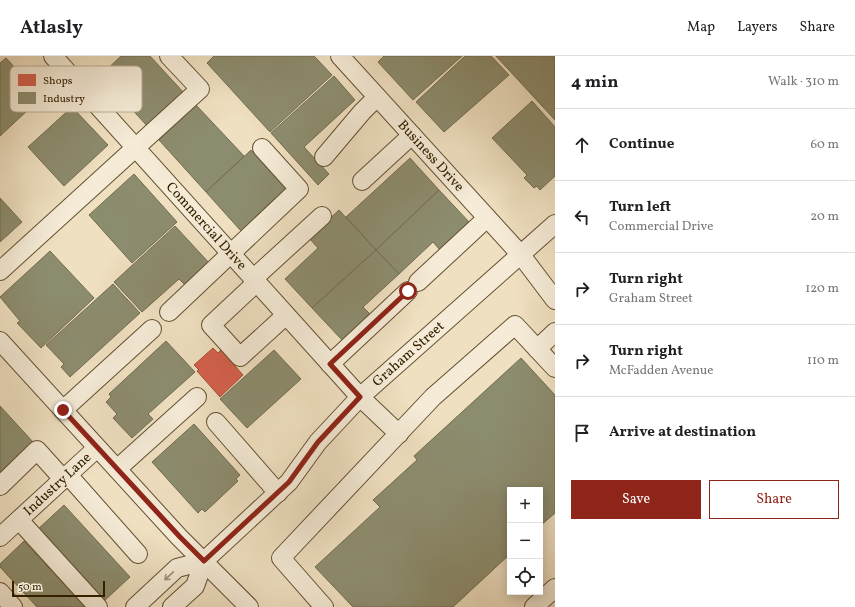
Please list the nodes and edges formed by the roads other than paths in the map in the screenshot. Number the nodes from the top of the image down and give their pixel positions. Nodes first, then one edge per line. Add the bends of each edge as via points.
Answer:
1 (53, 56) edge
2 (169, 56) edge
3 (340, 56) edge
4 (62, 66) edge
5 (377, 97) junction
6 (104, 112) edge
7 (412, 135) junction
8 (137, 148) junction
9 (262, 148) dead end
10 (324, 157) dead end
11 (362, 181) dead end
12 (322, 216) dead end
13 (487, 218) junction
14 (555, 224) edge
15 (232, 253) junction
16 (521, 255) junction
17 (0, 271) edge
18 (255, 280) junction
19 (554, 295) edge
20 (169, 312) dead end
21 (286, 315) junction
22 (152, 329) dead end
23 (555, 332) edge
24 (0, 341) edge
25 (537, 349) junction
26 (330, 364) junction
27 (555, 368) edge
28 (196, 397) dead end
29 (360, 397) junction
30 (63, 410) junction
31 (216, 422) dead end
32 (399, 434) junction
33 (98, 448) junction
34 (117, 469) junction
35 (66, 477) junction
36 (0, 486) edge
37 (278, 493) junction
38 (19, 520) junction
39 (0, 537) edge
40 (138, 554) dead end
41 (204, 561) junction
42 (555, 588) edge
43 (0, 592) edge
44 (13, 607) edge
45 (98, 607) edge
46 (135, 607) edge
47 (172, 607) edge
48 (249, 607) edge
49 (324, 607) edge
50 (534, 607) edge

1 - 4 street, Commercial Drive
2 - 8 street via 200,89
3 - 5 street, Business Drive
5 - 7 street, Business Drive
5 - 10 street
6 - 8 street, Commercial Drive
7 - 11 street
7 - 13 street, Business Drive
8 - 15 street, Commercial Drive
8 - 17 street
9 - 15 street via 299,189
12 - 18 street
13 - 16 street, Business Drive
13 - 26 street
14 - 16 street, Graham Street
15 - 18 street, Commercial Drive
15 - 20 street
16 - 19 street, Business Drive
16 - 29 street, Graham Street
18 - 21 street, Commercial Drive
18 - 21 street via 211,325 240,357
21 - 26 street, Commercial Drive
22 - 30 street
23 - 25 street
24 - 30 street
25 - 27 street
25 - 32 street via 515,325 434,397
26 - 29 street, Commercial Drive
28 - 34 street
29 - 32 street, Commercial Drive
29 - 37 street, Graham Street via 318,442
30 - 33 street
31 - 37 street
32 - 49 street via 281,558
33 - 34 street
33 - 35 street, Industry Lane
34 - 41 street
35 - 36 street via 37,450
35 - 38 street, Industry Lane
35 - 40 street
37 - 41 street, Graham Street
38 - 39 street, Industry Lane
38 - 45 street
41 -> 46 street, Graham Street via 177,568
41 - 47 street, Graham Street via 194,586
41 - 48 street
42 - 50 street
43 - 44 street

